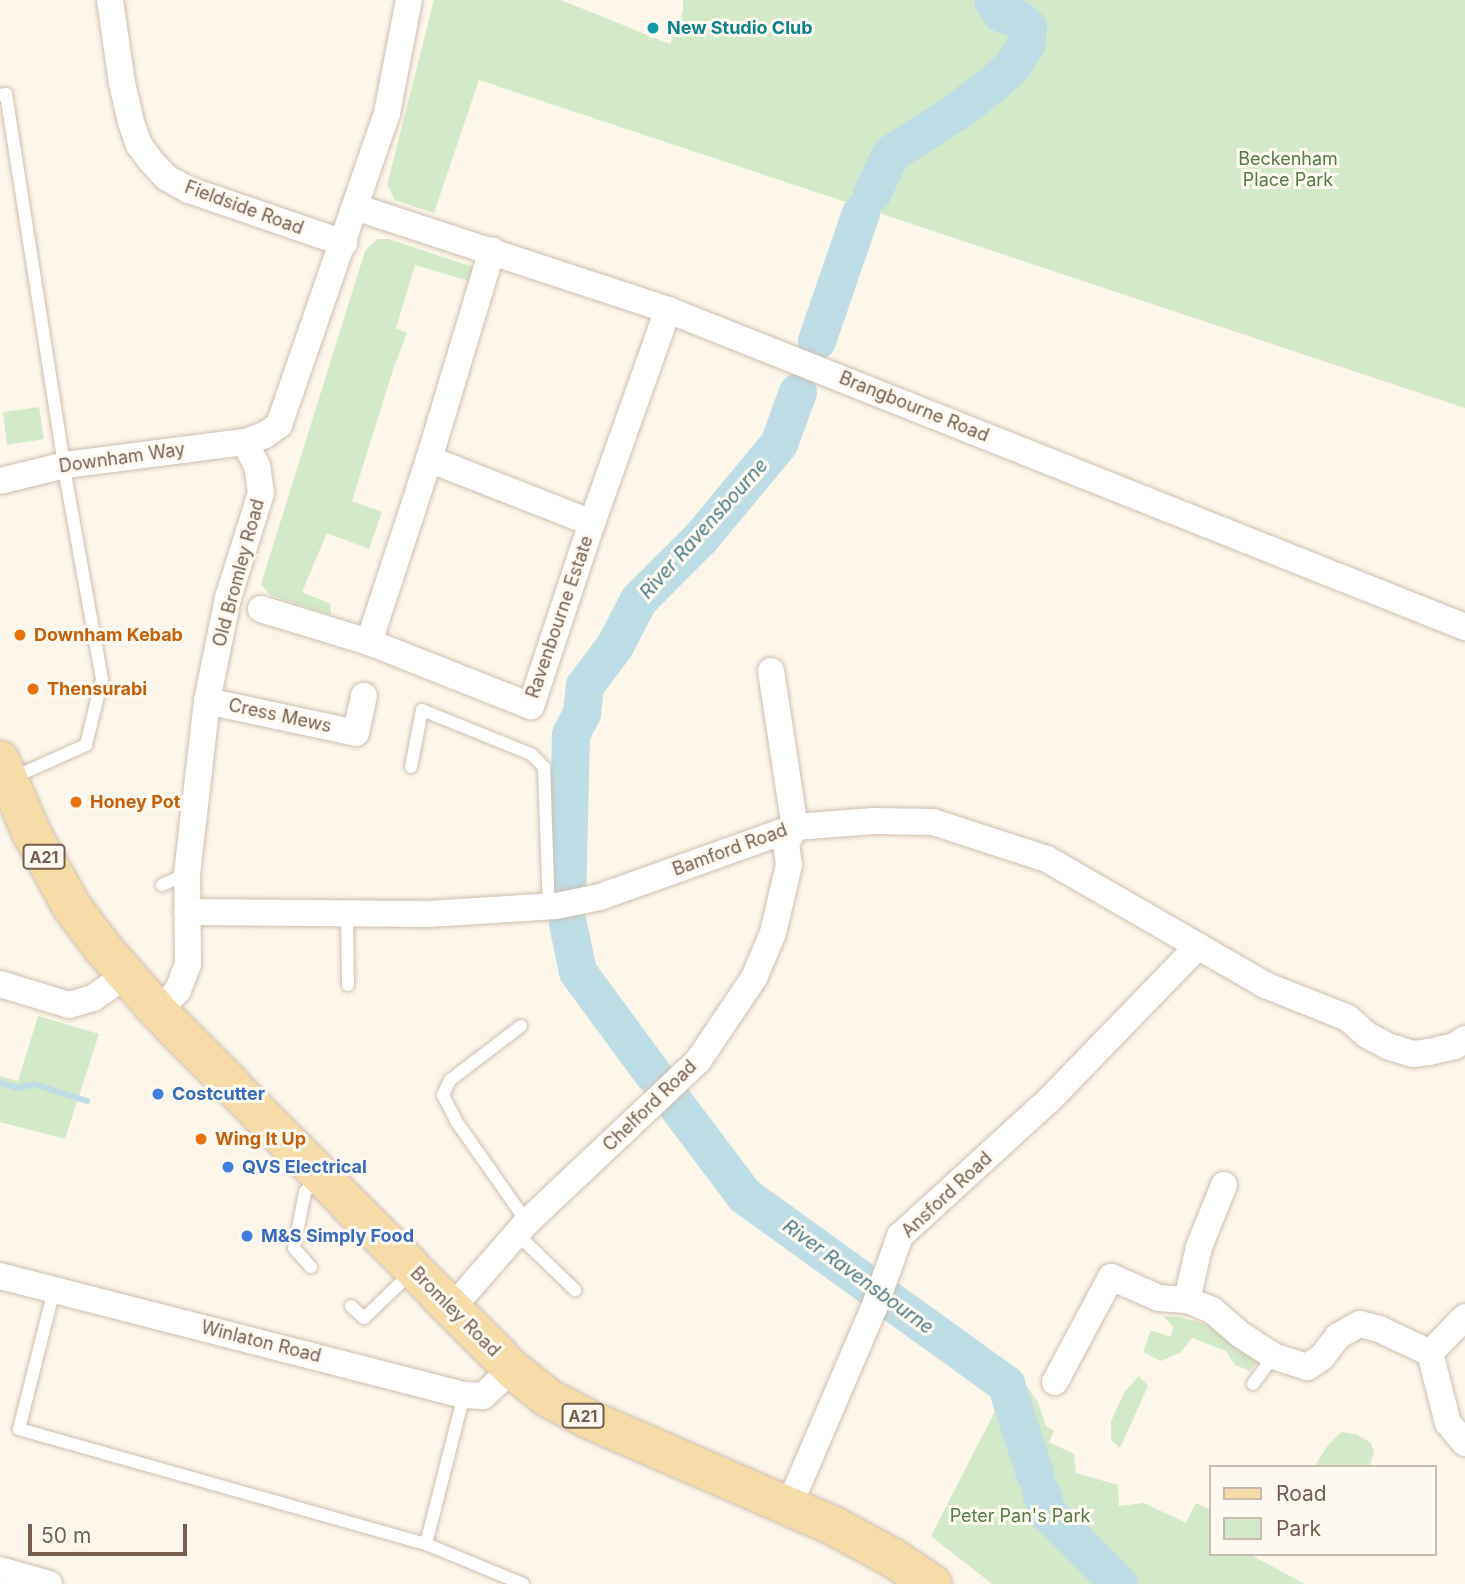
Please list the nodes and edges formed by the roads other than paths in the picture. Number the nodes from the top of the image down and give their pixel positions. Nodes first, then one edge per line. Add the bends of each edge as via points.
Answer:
1 (110, 0) edge
2 (410, 0) edge
3 (0, 95) edge
4 (355, 207) junction
5 (344, 243) junction
6 (492, 250) junction
7 (668, 310) junction
8 (245, 442) junction
9 (429, 459) junction
10 (65, 465) junction
11 (0, 481) edge
12 (592, 523) junction
13 (261, 610) dead end
14 (1465, 627) edge
15 (369, 642) junction
16 (771, 671) dead end
17 (364, 696) dead end
18 (207, 701) junction
19 (411, 767) dead end
20 (4, 770) edge
21 (795, 827) junction
22 (187, 874) junction
23 (162, 885) dead end
24 (552, 906) junction
25 (187, 912) junction
26 (347, 912) junction
27 (1198, 947) junction
28 (126, 975) junction
29 (0, 984) edge
30 (348, 985) dead end
31 (158, 1011) junction
32 (521, 1026) dead end
33 (1465, 1039) edge
34 (321, 1174) junction
35 (1224, 1185) dead end
36 (522, 1228) junction
37 (311, 1267) dead end
38 (414, 1270) junction
39 (0, 1276) edge
40 (54, 1290) junction
41 (575, 1290) dead end
42 (1187, 1300) junction
43 (351, 1307) dead end
44 (452, 1308) junction
45 (1465, 1317) edge
46 (1430, 1353) junction
47 (1273, 1356) junction
48 (512, 1369) junction
49 (1055, 1382) dead end
50 (1253, 1384) dead end
51 (464, 1395) junction
52 (1465, 1443) edge
53 (789, 1506) junction
54 (426, 1544) junction
55 (0, 1570) edge
56 (49, 1584) edge
57 (523, 1584) edge
58 (932, 1584) edge

1 - 5 street, Fieldside Road via 131,122 139,145 167,178 189,190
2 - 4 street via 387,113
3 - 10 lane via 6,94
4 - 5 street
4 - 6 street, Brangbourne Road
5 - 8 street via 279,425
6 - 7 street, Brangbourne Road
6 - 9 street
7 - 12 street, Ravenbourne Estate
7 - 14 street, Brangbourne Road
8 - 10 street, Downham Way
8 - 18 street, Old Bromley Road via 257,466 261,494 228,598
9 - 12 street, Ravenbourne Estate
9 - 15 street
10 - 11 street, Downham Way
10 - 20 lane via 102,679 86,744
12 - 15 street, Ravenbourne Estate via 531,706
13 - 15 street, Ravenbourne Estate
16 - 21 street
17 - 18 street, Cress Mews via 356,733
18 - 22 street, Old Bromley Road
19 - 24 lane via 422,710 531,754 544,767
20 - 28 main road, Bromley Road / A21 via 72,907
21 - 24 street, Bamford Road via 600,897
21 - 27 street, Bamford Road via 933,822 990,838 1048,859
21 - 36 street, Chelford Road via 786,844 789,865 773,933 754,978 698,1060
22 - 23 lane
22 - 25 street, Old Bromley Road
24 - 26 street, Bamford Road via 429,914
25 - 26 street, Bamford Road
25 - 31 street, Old Bromley Road via 188,964 178,990
26 - 30 lane
27 - 33 street, Bamford Road via 1265,985 1348,1018 1390,1047 1413,1054 1455,1046
27 - 53 street, Ansford Road via 1049,1100 900,1236
28 - 29 street via 93,998 69,1005
28 - 31 main road, Bromley Road / A21
31 - 34 main road, Bromley Road / A21
32 - 36 lane via 450,1080 443,1095
34 - 37 lane via 305,1192 294,1248
34 - 38 main road, Bromley Road / A21
35 - 42 street via 1199,1247
36 - 41 lane
36 - 44 street, Chelford Road
38 - 43 lane via 364,1318
38 - 44 main road, Bromley Road / A21
39 - 40 street, Winlaton Road
40 - 51 street, Winlaton Road
40 - 54 lane via 19,1429
42 - 47 street via 1212,1310
42 - 49 street via 1159,1298 1111,1277
44 - 48 main road, Bromley Road / A21
45 - 46 street
46 - 47 street via 1360,1324 1338,1336 1321,1358 1307,1367
46 - 52 street via 1448,1423
47 - 50 lane
48 - 51 street via 483,1396
48 - 53 main road, Bromley Road / A21 via 548,1398 588,1419
51 - 54 lane
53 - 58 main road, Bromley Road / A21 via 893,1558
54 - 57 lane
55 - 56 street

